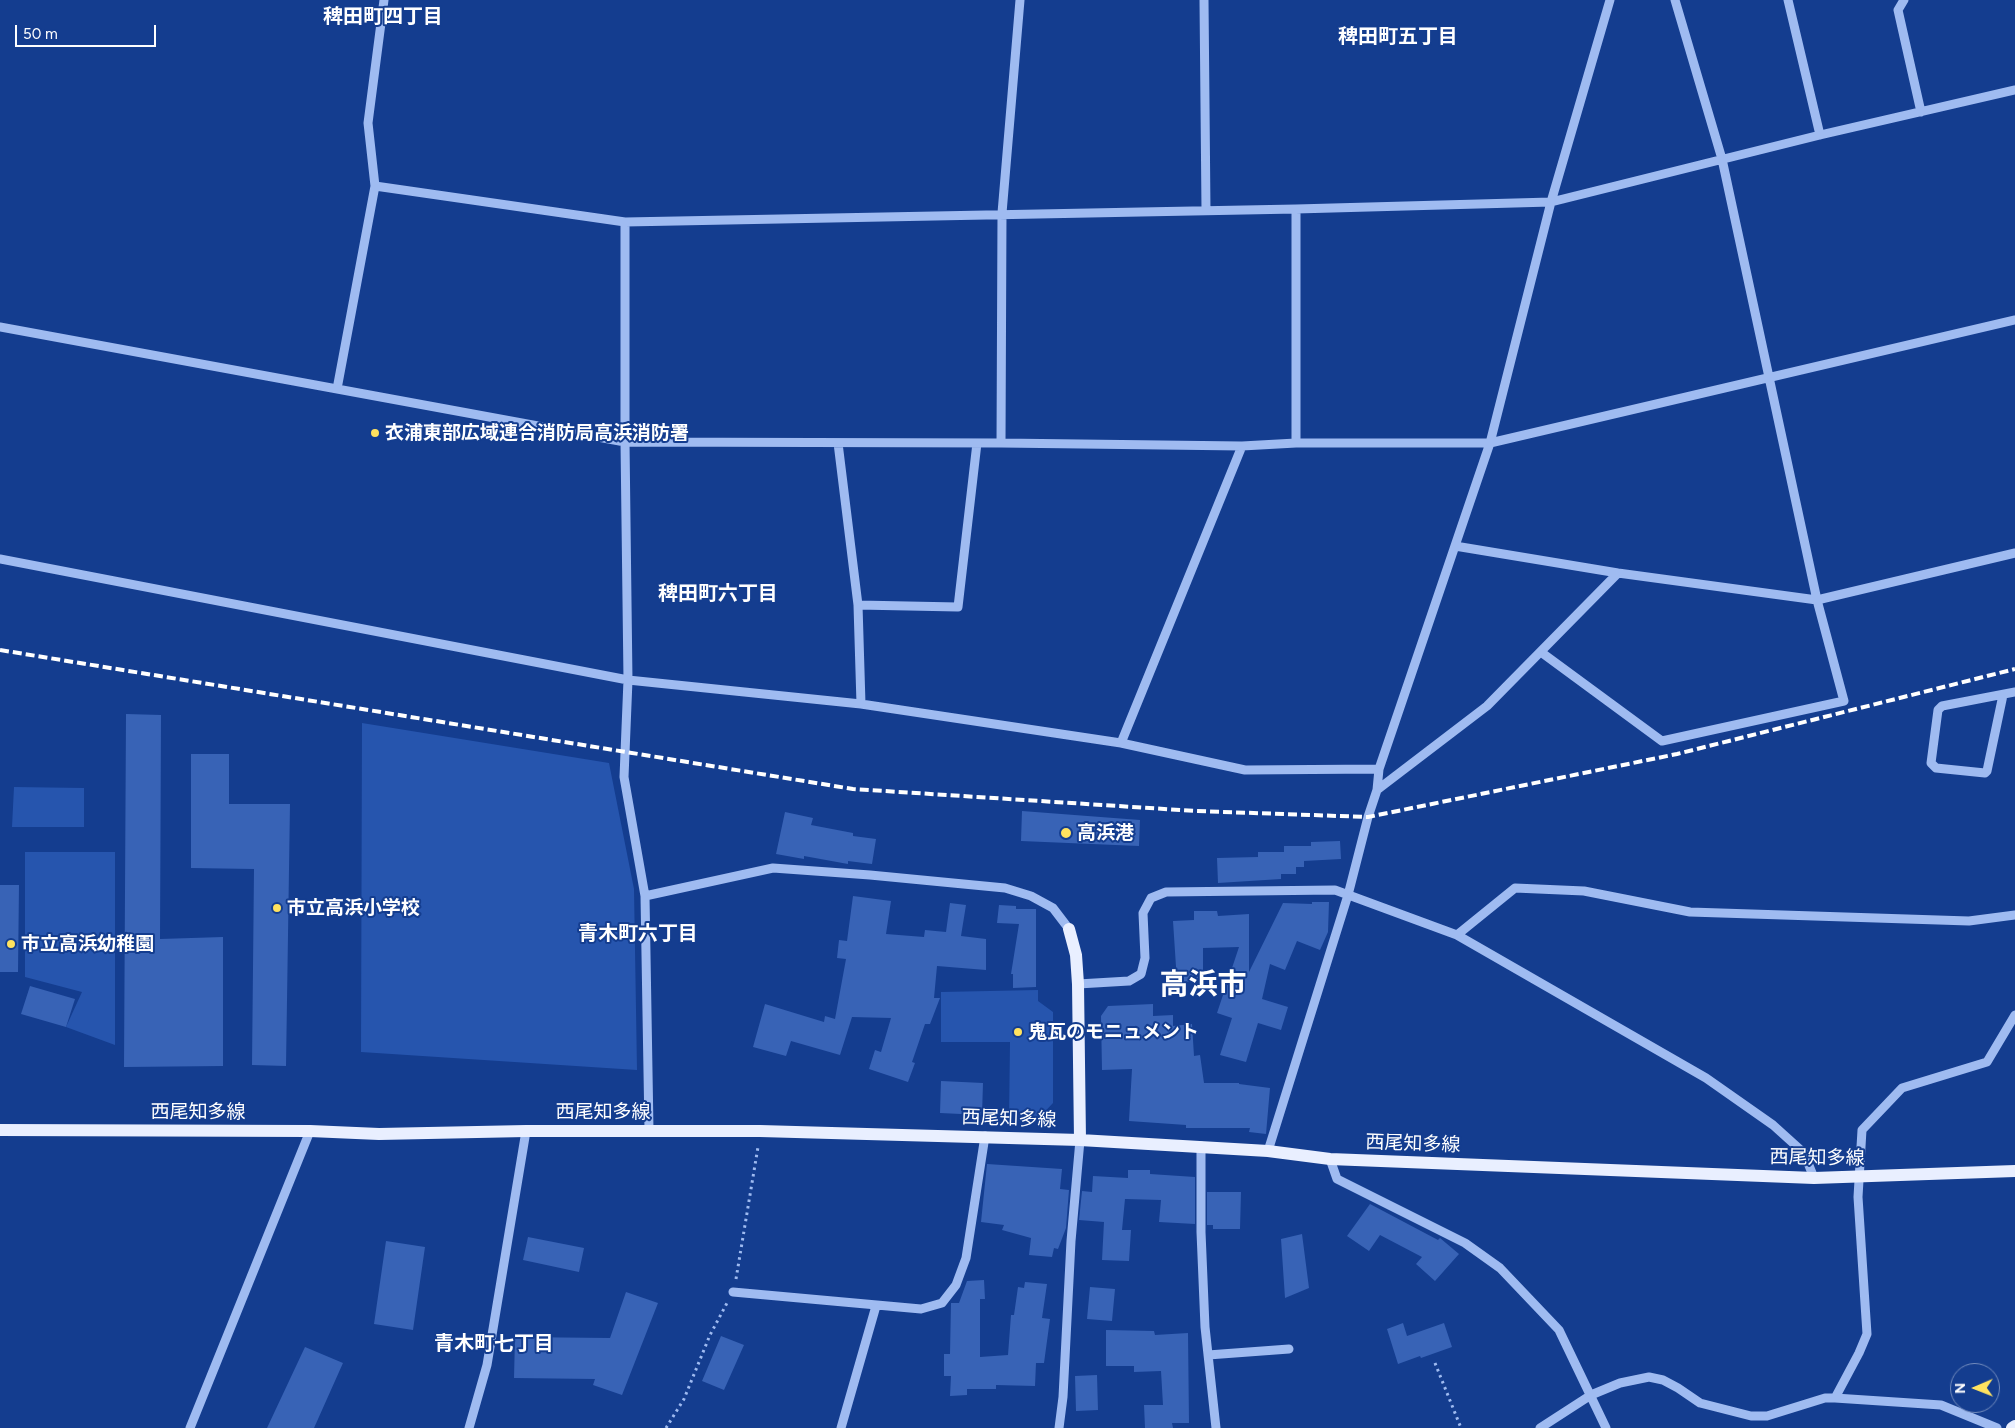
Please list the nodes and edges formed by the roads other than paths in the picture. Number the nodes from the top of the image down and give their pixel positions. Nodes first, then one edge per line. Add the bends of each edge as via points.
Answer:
1 (384, 0) edge
2 (1020, 0) edge
3 (1204, 0) edge
4 (1610, 0) edge
5 (1675, 0) edge
6 (1788, 0) edge
7 (1904, 0) edge
8 (2015, 90) edge
9 (1921, 112) junction
10 (1820, 135) junction
11 (1722, 159) junction
12 (376, 186) junction
13 (1551, 202) junction
14 (1296, 209) junction
15 (1206, 210) junction
16 (1002, 214) junction
17 (625, 222) junction
18 (2015, 320) edge
19 (0, 327) edge
20 (1769, 378) junction
21 (338, 389) junction
22 (625, 442) junction
23 (838, 443) junction
24 (977, 443) junction
25 (1001, 443) junction
26 (1296, 443) junction
27 (1490, 443) junction
28 (1242, 446) junction
29 (1455, 546) junction
30 (2015, 553) edge
31 (0, 559) edge
32 (1618, 573) junction
33 (1817, 600) junction
34 (858, 605) junction
35 (1541, 652) junction
36 (628, 680) junction
37 (2015, 692) edge
38 (2003, 695) junction
39 (861, 704) junction
40 (1121, 743) junction
41 (1379, 769) junction
42 (1377, 790) junction
43 (1348, 895) junction
44 (645, 896) junction
45 (2015, 914) edge
46 (1068, 929) joint
47 (1457, 935) junction
48 (1078, 984) junction
49 (2015, 1015) edge
50 (0, 1130) edge
51 (650, 1130) junction
52 (526, 1131) junction
53 (310, 1132) junction
54 (985, 1136) junction
55 (1080, 1140) junction
56 (1201, 1146) junction
57 (1268, 1151) junction
58 (1330, 1159) junction
59 (2015, 1171) edge
60 (1814, 1178) junction
61 (1859, 1178) junction
62 (733, 1292) dead end
63 (876, 1306) junction
64 (1289, 1349) dead end
65 (1208, 1355) junction
66 (1591, 1394) junction
67 (1834, 1398) junction
68 (2015, 1426) edge
69 (190, 1428) edge
70 (469, 1428) edge
71 (841, 1428) edge
72 (1059, 1428) edge
73 (1216, 1428) edge
74 (1540, 1428) edge
75 (1606, 1428) edge
76 (1998, 1428) edge
77 (2012, 1428) edge

1 - 12 street via 368,123
2 - 16 street
3 - 15 street
4 - 13 street
5 - 11 street
6 - 10 street
7 - 9 street via 1898,10
8 - 9 street
9 - 10 street
10 - 11 street
11 - 13 street
11 - 20 street
12 - 17 street
12 - 21 street
13 - 14 street
13 - 27 street
14 - 15 street
14 - 26 street
15 - 16 street
16 - 17 street
16 - 25 street
17 - 22 street
18 - 20 street
19 - 21 street
20 - 27 street
20 - 33 street
21 - 22 street
22 - 23 street
22 - 36 street
23 - 24 street
23 - 34 street
24 - 25 street
24 - 34 street via 958,607
25 - 28 street
26 - 27 street
26 - 28 street
27 - 29 street
28 - 40 street
29 - 32 street
29 - 41 street
30 - 33 street
31 - 36 street
32 - 33 street
32 - 35 street
33 - 35 street via 1844,701 1662,741
34 - 39 street
35 - 42 street via 1487,706
36 - 39 street
36 - 44 street via 624,777
37 - 38 street
38 - 38 street via 1942,706 1938,710 1931,763 1936,768 1987,771
39 - 40 street
40 - 41 street via 1245,770
41 - 42 street
42 - 43 street
43 - 47 street
43 - 48 street via 1335,890 1166,892 1151,898 1143,913 1145,958 1141,974 1129,981
43 - 57 street
44 - 46 street via 773,868 870,875 1005,888 1031,896 1053,908
44 - 51 street
45 - 47 street via 1969,921 1690,912 1584,891 1515,888
46 - 48 main road via 1076,956
47 - 60 street via 1706,1078 1773,1125 1804,1153
48 - 55 main road
49 - 61 street via 1986,1062 1902,1088 1862,1130
50 - 53 main road, 西尾知多線
51 - 52 main road, 西尾知多線
51 - 54 main road, 西尾知多線
52 - 53 main road, 西尾知多線
52 - 70 street via 487,1365
53 - 69 street
54 - 55 main road, 西尾知多線
54 - 63 street via 966,1258 956,1286 942,1303 921,1309
55 - 56 main road, 西尾知多線
55 - 72 street via 1070,1241
56 - 57 main road, 西尾知多線
56 - 65 street via 1201,1232
57 - 58 main road, 西尾知多線
58 - 60 main road, 西尾知多線
58 - 66 street via 1337,1179 1465,1243 1500,1268 1559,1330
59 - 61 main road, 西尾知多線
60 - 61 main road, 西尾知多線
61 - 67 street via 1867,1334
62 - 63 street
63 - 71 street
64 - 65 street
65 - 73 street
66 - 67 street via 1649,1377 1664,1380 1700,1404 1751,1416 1767,1416
66 - 74 street
66 - 75 street
67 - 76 street via 1941,1405
68 - 77 main road

